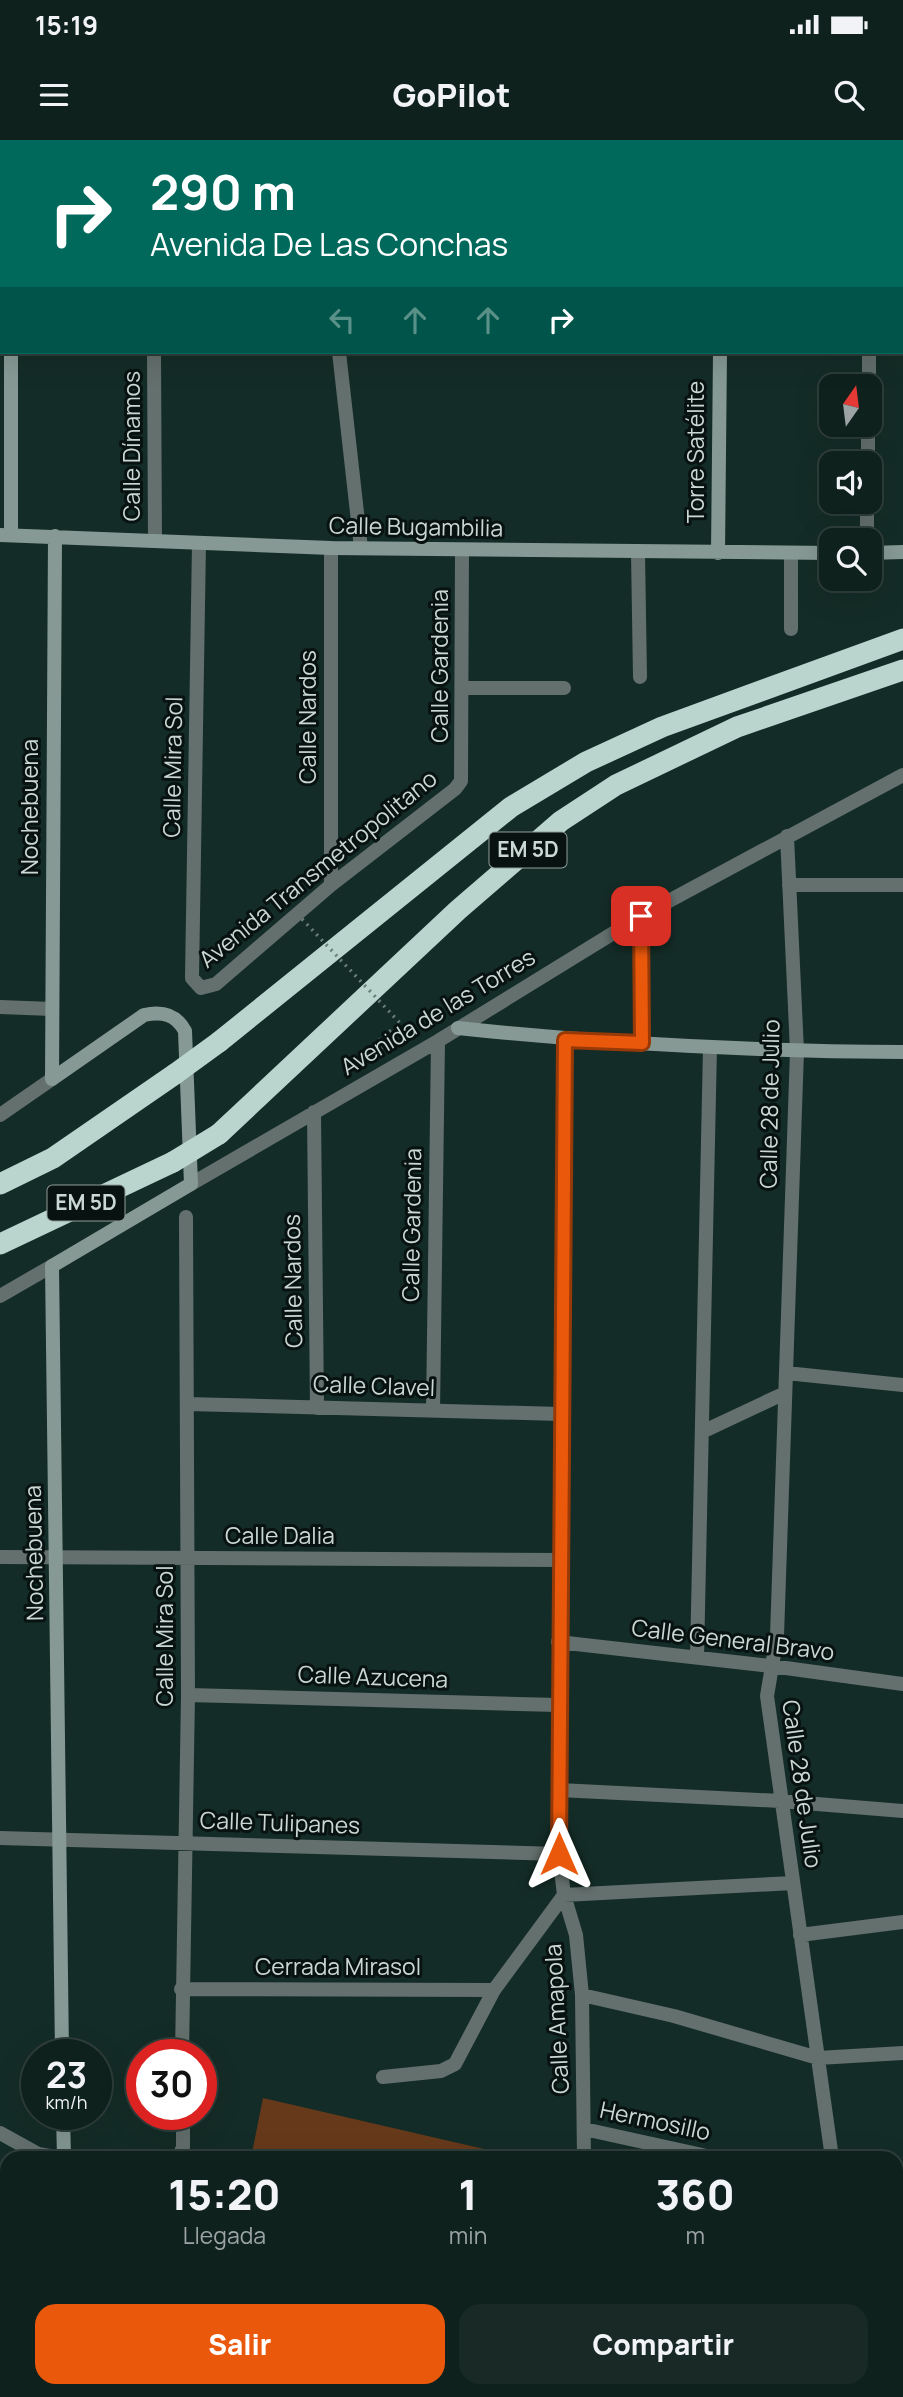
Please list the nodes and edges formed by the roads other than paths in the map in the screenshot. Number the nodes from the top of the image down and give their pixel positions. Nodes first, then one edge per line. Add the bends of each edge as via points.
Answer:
1 (11, 354) edge
2 (154, 354) edge
3 (339, 354) edge
4 (720, 354) edge
5 (869, 354) edge
6 (869, 374) edge
7 (6, 535) edge
8 (55, 536) junction
9 (155, 540) junction
10 (199, 543) junction
11 (331, 548) junction
12 (361, 548) junction
13 (462, 551) junction
14 (903, 552) edge
15 (638, 553) junction
16 (718, 553) junction
17 (791, 553) junction
18 (819, 553) edge
19 (882, 553) edge
20 (791, 629) dead end
21 (903, 639) edge
22 (903, 670) edge
23 (640, 677) dead end
24 (463, 688) junction
25 (564, 688) dead end
26 (903, 775) edge
27 (461, 781) joint
28 (787, 836) junction
29 (331, 885) junction
30 (903, 885) edge
31 (789, 886) junction
32 (641, 916) junction
33 (201, 988) joint
34 (0, 1007) edge
35 (52, 1009) junction
36 (458, 1028) junction
37 (565, 1040) junction
38 (438, 1041) junction
39 (642, 1043) junction
40 (710, 1047) junction
41 (797, 1051) junction
42 (903, 1052) edge
43 (52, 1079) junction
44 (314, 1112) junction
45 (0, 1115) edge
46 (0, 1184) edge
47 (191, 1184) junction
48 (186, 1217) dead end
49 (0, 1244) edge
50 (52, 1266) junction
51 (0, 1296) edge
52 (786, 1373) junction
53 (903, 1385) edge
54 (785, 1393) junction
55 (187, 1404) junction
56 (317, 1408) junction
57 (433, 1411) junction
58 (561, 1414) junction
59 (702, 1432) junction
60 (0, 1557) edge
61 (57, 1557) junction
62 (188, 1558) junction
63 (559, 1560) junction
64 (558, 1642) junction
65 (697, 1657) junction
66 (771, 1665) junction
67 (903, 1684) edge
68 (188, 1695) junction
69 (558, 1705) junction
70 (559, 1790) junction
71 (780, 1801) junction
72 (903, 1811) edge
73 (0, 1838) edge
74 (57, 1839) junction
75 (186, 1843) junction
76 (559, 1854) junction
77 (793, 1883) junction
78 (564, 1895) junction
79 (903, 1922) edge
80 (800, 1935) junction
81 (181, 1989) junction
82 (494, 1990) junction
83 (582, 1996) junction
84 (62, 2039) edge
85 (182, 2039) edge
86 (903, 2053) edge
87 (818, 2059) junction
88 (383, 2077) dead end
89 (584, 2129) junction
90 (63, 2130) edge
91 (183, 2130) edge
92 (0, 2133) edge
93 (33, 2151) edge
94 (63, 2151) edge
95 (181, 2151) edge
96 (584, 2151) edge
97 (684, 2151) edge
98 (831, 2151) edge

1 - 7 street
2 - 9 street, Calle Dínamos
3 - 12 street
4 - 16 street, Torre Satélite
5 - 6 street
7 - 8 street, Calle Bugambilia
8 - 9 street, Calle Bugambilia
8 - 35 street, Nochebuena
9 - 10 street, Calle Bugambilia
10 - 11 street, Calle Bugambilia
10 - 33 street, Calle Mira Sol via 192,978
11 - 12 street, Calle Bugambilia
11 - 29 street, Calle Nardos
12 - 13 street, Calle Bugambilia
13 - 15 street, Calle Bugambilia
13 - 24 street, Calle Gardenia
14 - 19 street
15 - 16 street, Calle Bugambilia
15 - 23 street
16 - 17 street, Calle Bugambilia
17 - 18 street, Calle Bugambilia
17 - 20 street
21 - 46 highway, EM 5D, bridge via 662,727 586,762 511,807 219,1042 53,1158
22 - 49 highway, EM 5D, bridge via 737,727 616,785 561,821 458,909 219,1134 173,1162
24 - 25 street
24 - 27 street, Calle Gardenia
26 - 28 street, Avenida de las Torres
27 - 29 street, Avenida Transmetropolitano
28 - 31 street, Calle 28 de Julio
28 - 32 street, Avenida de las Torres
29 - 33 street, Avenida Transmetropolitano via 216,984
30 - 31 street
31 - 41 street, Calle 28 de Julio
32 - 36 street, Avenida de las Torres
32 - 39 street
34 - 35 street
35 - 43 street, Nochebuena
36 - 37 street
36 - 38 street, Avenida de las Torres
37 - 39 street
37 - 58 street, Calle Amapola
38 - 44 street, Avenida de las Torres
38 - 57 street, Calle Gardenia
39 - 40 street
40 - 41 street
40 - 59 street
41 - 42 street
41 - 52 street, Calle 28 de Julio
43 - 45 street
43 - 47 street via 144,1015 156,1012 180,1022 185,1031
44 - 47 street, Avenida de las Torres
44 - 56 street, Calle Nardos
47 - 50 street, Avenida de las Torres
48 - 55 street, Calle Mira Sol
50 - 51 street, Avenida de las Torres
50 - 61 street, Nochebuena
52 - 53 street
52 - 54 street, Calle 28 de Julio
54 - 59 street
54 - 66 street, Calle 28 de Julio via 777,1636
55 - 56 street, Calle Clavel
55 - 62 street, Calle Mira Sol
56 - 57 street, Calle Clavel
57 - 58 street, Calle Clavel
58 - 63 street, Calle Amapola
59 - 65 street
60 - 61 street, Calle Dalia
61 - 62 street, Calle Dalia
61 - 74 street, Nochebuena
62 - 63 street, Calle Dalia
62 - 68 street, Calle Mira Sol
63 - 64 street, Calle Amapola
64 - 65 street, Calle General Bravo
64 - 69 street, Calle Amapola
65 - 66 street, Calle General Bravo
66 - 67 street, Calle General Bravo
66 - 71 street, Calle 28 de Julio via 767,1696
68 - 69 street, Calle Azucena
68 - 75 street, Calle Mira Sol
69 - 70 street, Calle Amapola
70 - 71 street
70 - 76 street, Calle Amapola
71 - 72 street
71 - 77 street, Calle 28 de Julio
73 - 74 street, Calle Tulipanes
74 - 75 street, Calle Tulipanes
74 - 84 street, Nochebuena
75 - 76 street, Calle Tulipanes
75 - 81 street, Calle Mira Sol
76 - 78 street, Calle Amapola
77 - 78 street
77 - 80 street, Calle 28 de Julio
78 - 82 street
78 - 83 street, Calle Amapola via 576,1935
79 - 80 street
80 - 87 street, Calle 28 de Julio
81 - 82 street, Cerrada Mirasol
81 - 85 street, Calle Mira Sol
82 - 88 street via 455,2064 442,2071
83 - 87 street via 674,2016
83 - 89 street, Calle Amapola
86 - 87 street
87 - 98 street, Calle 28 de Julio
89 - 96 street, Calle Amapola
89 - 97 street, Hermosillo
90 - 94 street
91 - 95 street
92 - 93 street

